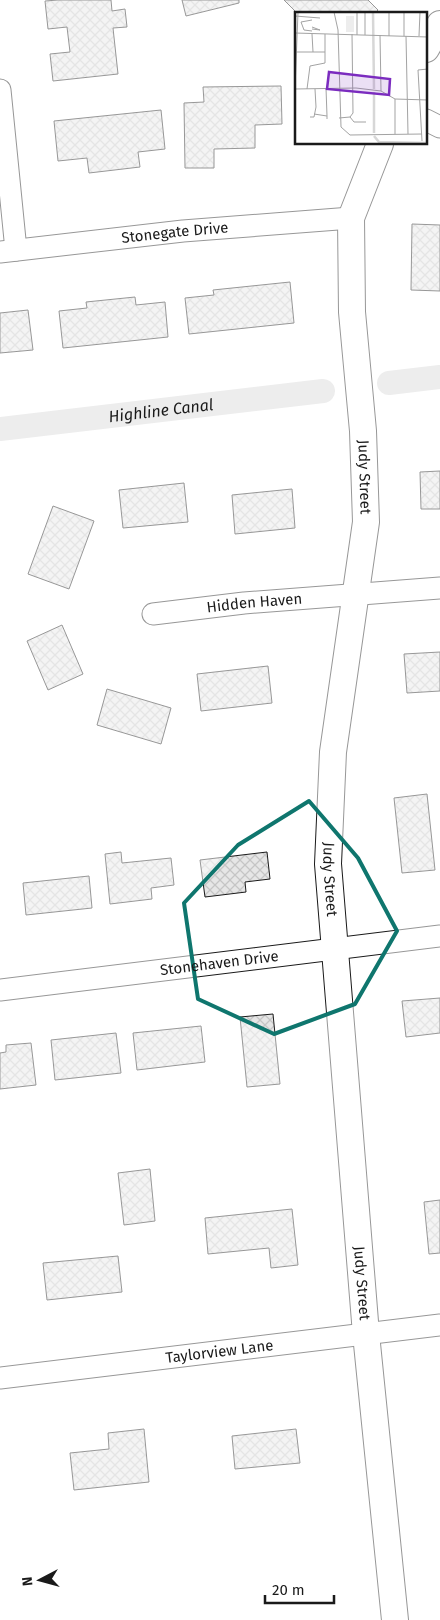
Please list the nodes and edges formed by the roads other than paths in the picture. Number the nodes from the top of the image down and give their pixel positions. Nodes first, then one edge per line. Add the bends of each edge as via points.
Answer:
1 (440, 24) edge
2 (428, 45) edge
3 (0, 90) edge
4 (428, 121) edge
5 (440, 127) edge
6 (380, 145) edge
7 (351, 218) junction
8 (8, 251) edge
9 (440, 588) edge
10 (357, 594) junction
11 (153, 614) dead end
12 (440, 936) edge
13 (336, 948) junction
14 (0, 990) edge
15 (440, 1325) edge
16 (366, 1334) junction
17 (0, 1378) edge
18 (395, 1620) edge

1 - 2 street
3 - 8 street
4 - 5 street
6 - 7 street, Judy Street
7 - 8 street, Stonegate Drive via 183,230
7 - 10 street, Judy Street via 352,312 363,431 366,522
9 - 10 street, Hidden Haven
10 - 11 street, Hidden Haven
10 - 13 street, Judy Street via 333,752 328,864
12 - 13 street, Stonehaven Drive
13 - 14 street, Stonehaven Drive
13 - 16 street, Judy Street
15 - 16 street, Taylorview Lane
16 - 17 street, Taylorview Lane
16 - 18 street, Judy Street

